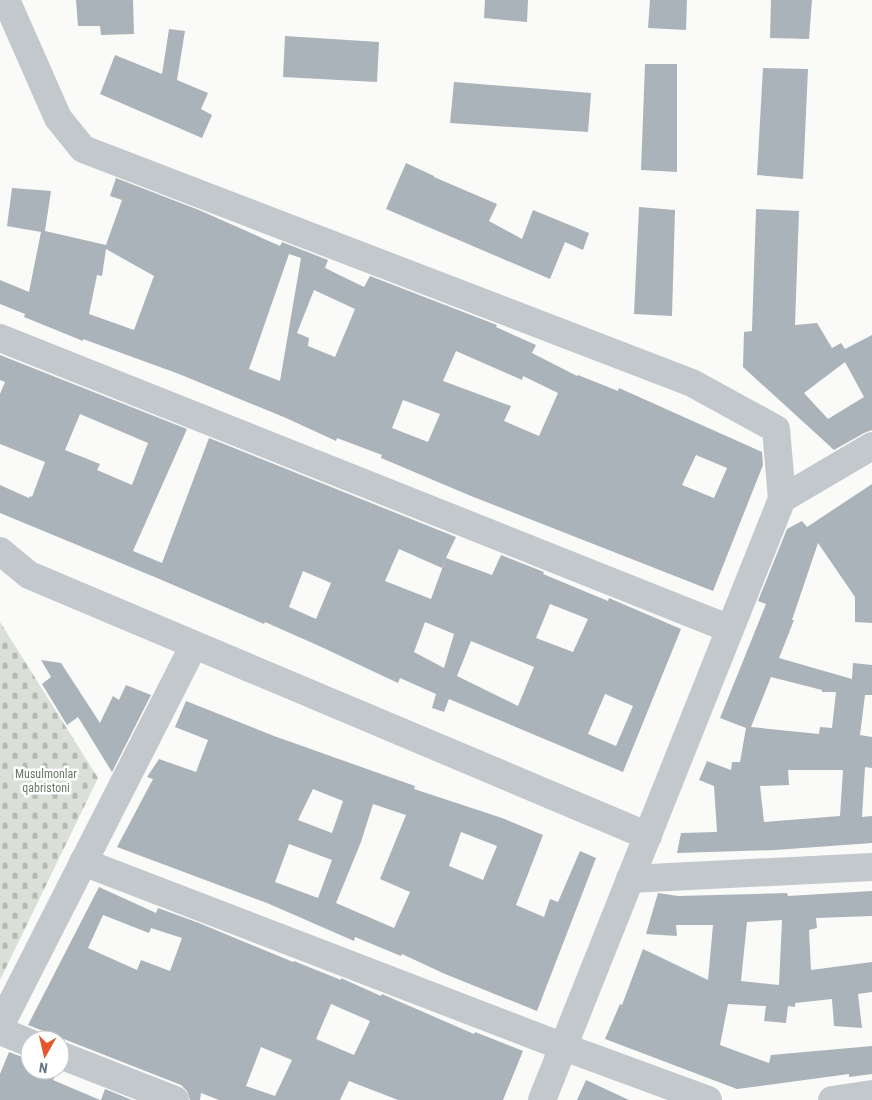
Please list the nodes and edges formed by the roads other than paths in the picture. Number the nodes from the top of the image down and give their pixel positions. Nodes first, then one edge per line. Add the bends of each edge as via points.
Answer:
1 (6, 0) edge
2 (0, 338) edge
3 (872, 446) edge
4 (782, 498) junction
5 (0, 551) edge
6 (730, 629) junction
7 (194, 645) junction
8 (648, 836) junction
9 (83, 862) junction
10 (872, 866) edge
11 (630, 879) junction
12 (0, 1026) edge
13 (0, 1031) edge
14 (20, 1039) edge
15 (564, 1046) junction
16 (70, 1059) edge
17 (872, 1094) edge
18 (175, 1100) edge
19 (542, 1100) edge
20 (708, 1100) edge
21 (832, 1100) edge

1 - 4 street via 58,118 83,148 692,383 776,429
2 - 6 street
3 - 4 street
4 - 6 street
5 - 7 street via 29,575
6 - 8 street
7 - 8 street
7 - 9 street
8 - 11 street
9 - 12 street
9 - 15 street
10 - 11 street
11 - 15 street
13 - 14 street
15 - 19 street
15 - 20 street
16 - 18 street
17 - 21 street

